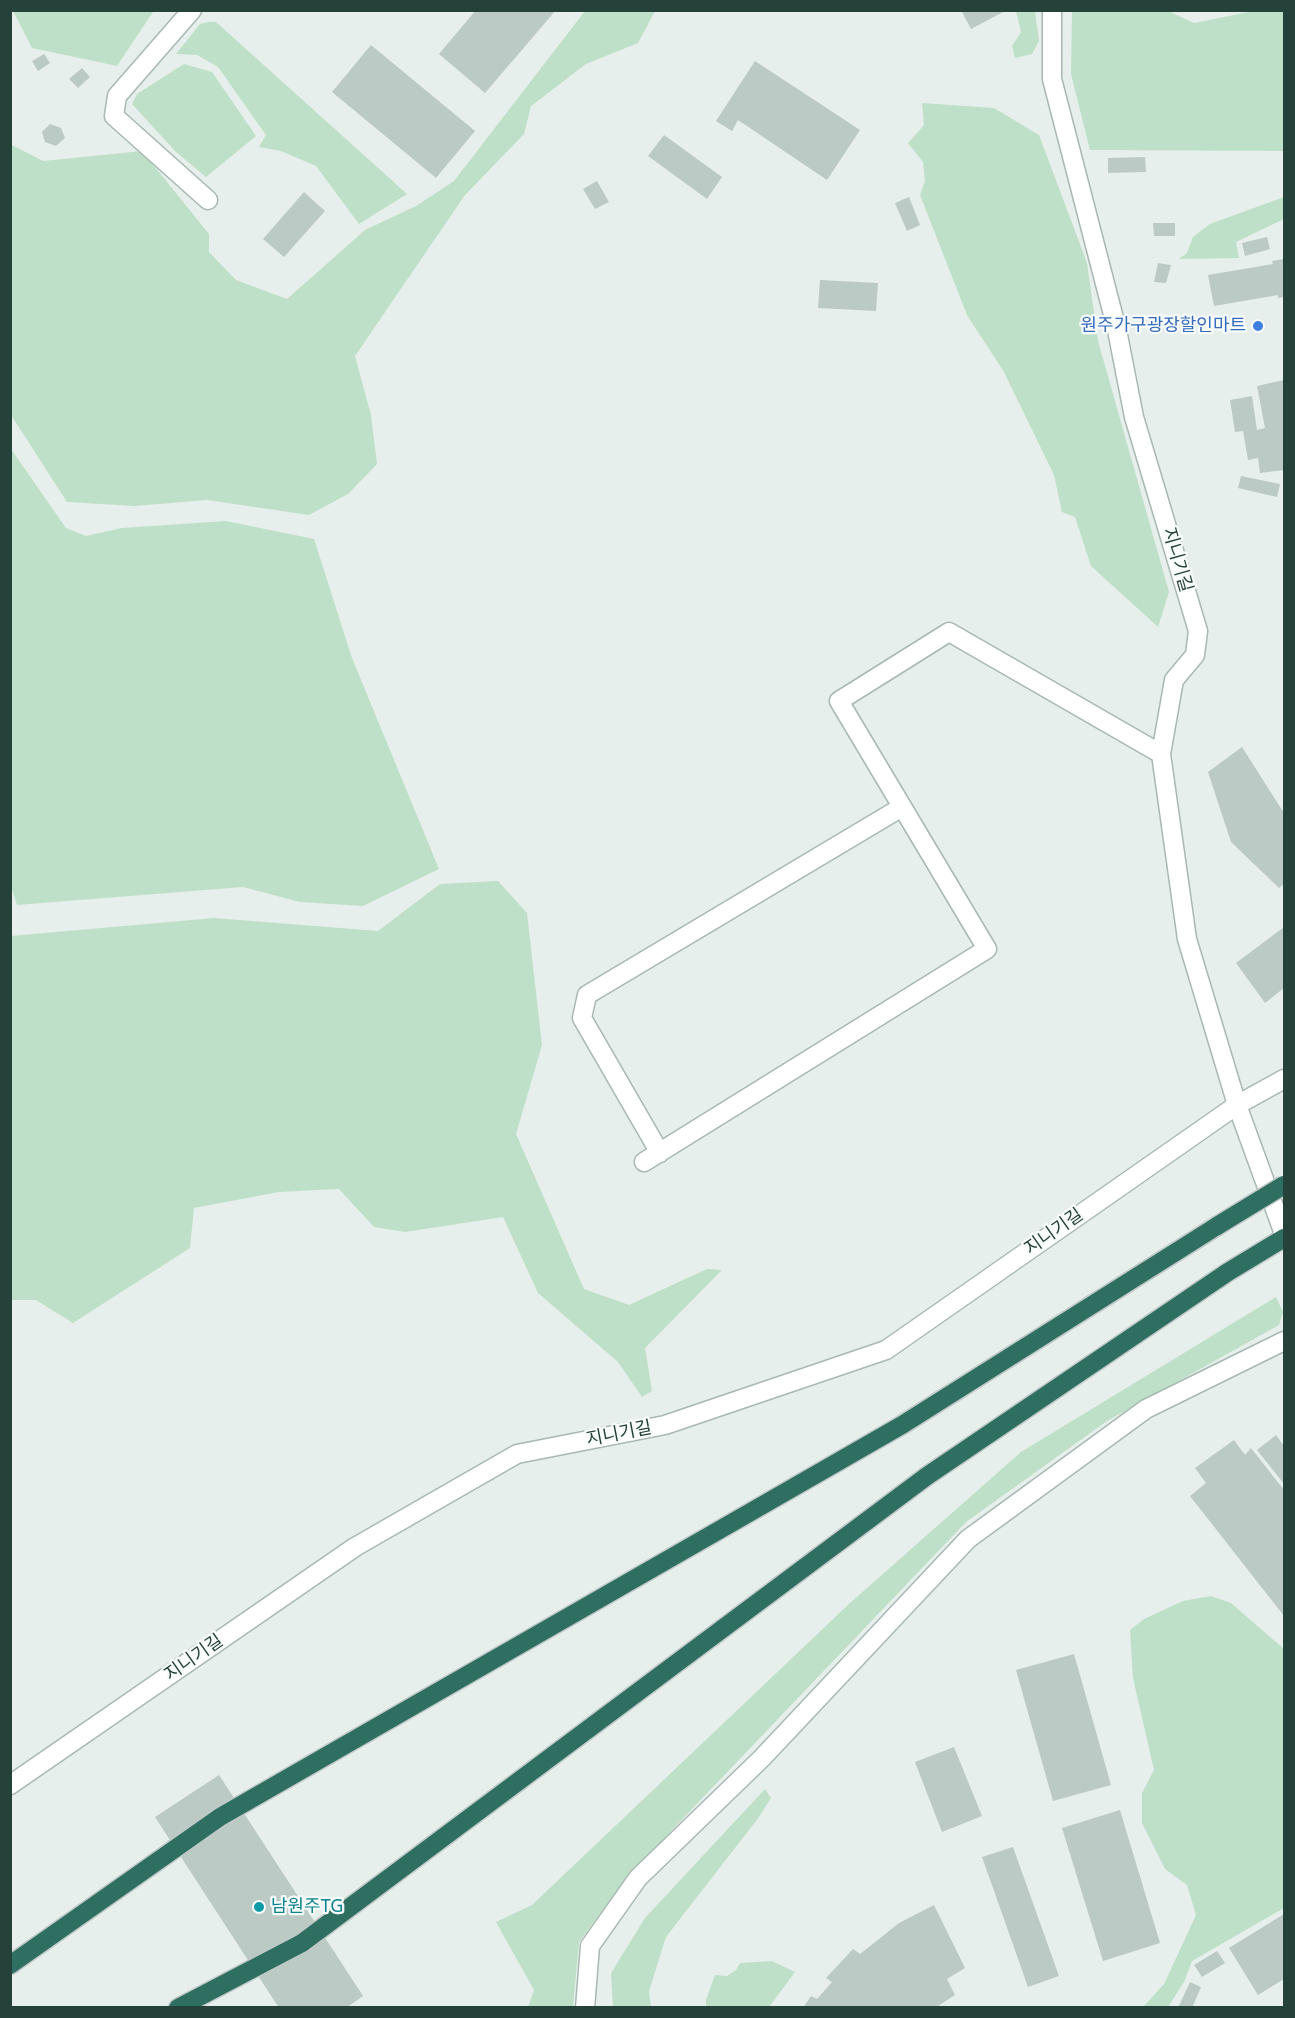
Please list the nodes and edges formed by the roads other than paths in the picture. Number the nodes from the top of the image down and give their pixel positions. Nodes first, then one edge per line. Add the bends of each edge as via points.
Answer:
1 (192, 10) edge
2 (1052, 10) edge
3 (207, 200) dead end
4 (1161, 754) junction
5 (902, 807) junction
6 (1284, 1079) edge
7 (1237, 1105) junction
8 (660, 1153) junction
9 (644, 1162) dead end
10 (1284, 1185) edge
11 (1284, 1236) edge
12 (1284, 1341) edge
13 (10, 1785) edge
14 (10, 1965) edge
15 (178, 2007) edge
16 (585, 2007) edge

1 - 3 street via 117,96 114,116
2 - 4 street, 지니기길 via 1052,79 1117,330 1134,417 1198,631 1195,656 1174,680
4 - 5 street via 949,632 839,701
4 - 7 street, 지니기길 via 1187,939
5 - 8 street via 586,995 582,1018
5 - 8 street via 987,949
6 - 7 street, 지니기길
7 - 11 street, 지니기길
7 - 13 street, 지니기길 via 886,1350 665,1425 517,1454 355,1547
8 - 9 street
10 - 14 highway, bridge via 902,1425 220,1817
11 - 15 highway via 927,1476 302,1943
12 - 16 street via 1146,1409 968,1539 762,1758 638,1878 590,1946

